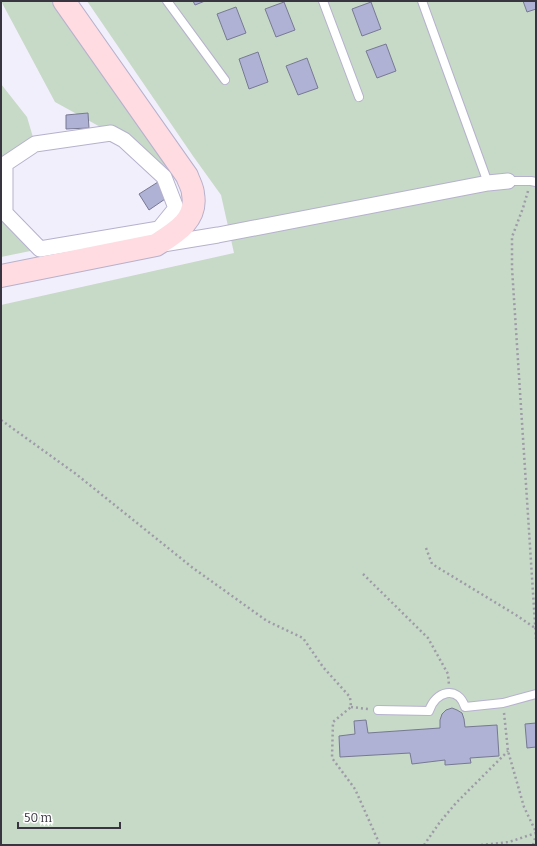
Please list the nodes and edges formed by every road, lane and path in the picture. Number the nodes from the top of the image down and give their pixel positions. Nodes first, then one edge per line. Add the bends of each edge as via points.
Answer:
1 (64, 1) edge
2 (167, 1) edge
3 (323, 1) edge
4 (422, 1) edge
5 (225, 80) dead end
6 (359, 97) dead end
7 (508, 181) joint
8 (534, 181) edge
9 (488, 183) junction
10 (176, 208) joint
11 (156, 245) junction
12 (1, 276) edge
13 (1, 420) edge
14 (426, 548) dead end
15 (363, 574) dead end
16 (535, 628) edge
17 (536, 639) edge
18 (448, 674) dead end
19 (536, 694) edge
20 (503, 703) junction
21 (351, 707) junction
22 (378, 710) joint
23 (508, 751) junction
24 (536, 833) edge
25 (380, 845) edge
26 (424, 845) edge
27 (481, 845) edge
28 (533, 845) edge

1 - 11 main road via 187,176 194,193 193,208 188,222
2 - 5 lane
3 - 6 lane
4 - 9 lane
7 - 8 lane
7 - 9 street
8 - 16 path via 512,237 512,268
9 - 11 street
10 - 10 street via 159,229 40,249 5,213 5,164 35,144 111,133 124,140 164,177
11 - 12 main road
13 - 21 path via 76,474 193,568 267,621 303,638 323,667 350,697
14 - 16 path via 432,564
15 - 18 path via 428,638
16 - 17 path
19 - 20 lane
20 - 22 lane via 466,707 459,696 450,693 435,699 430,711
20 - 23 path
21 - 22 path
21 - 25 path via 333,722 332,758 354,789
23 - 24 path via 524,807
23 - 26 path via 456,803
24 - 27 path via 509,842
24 - 28 path

